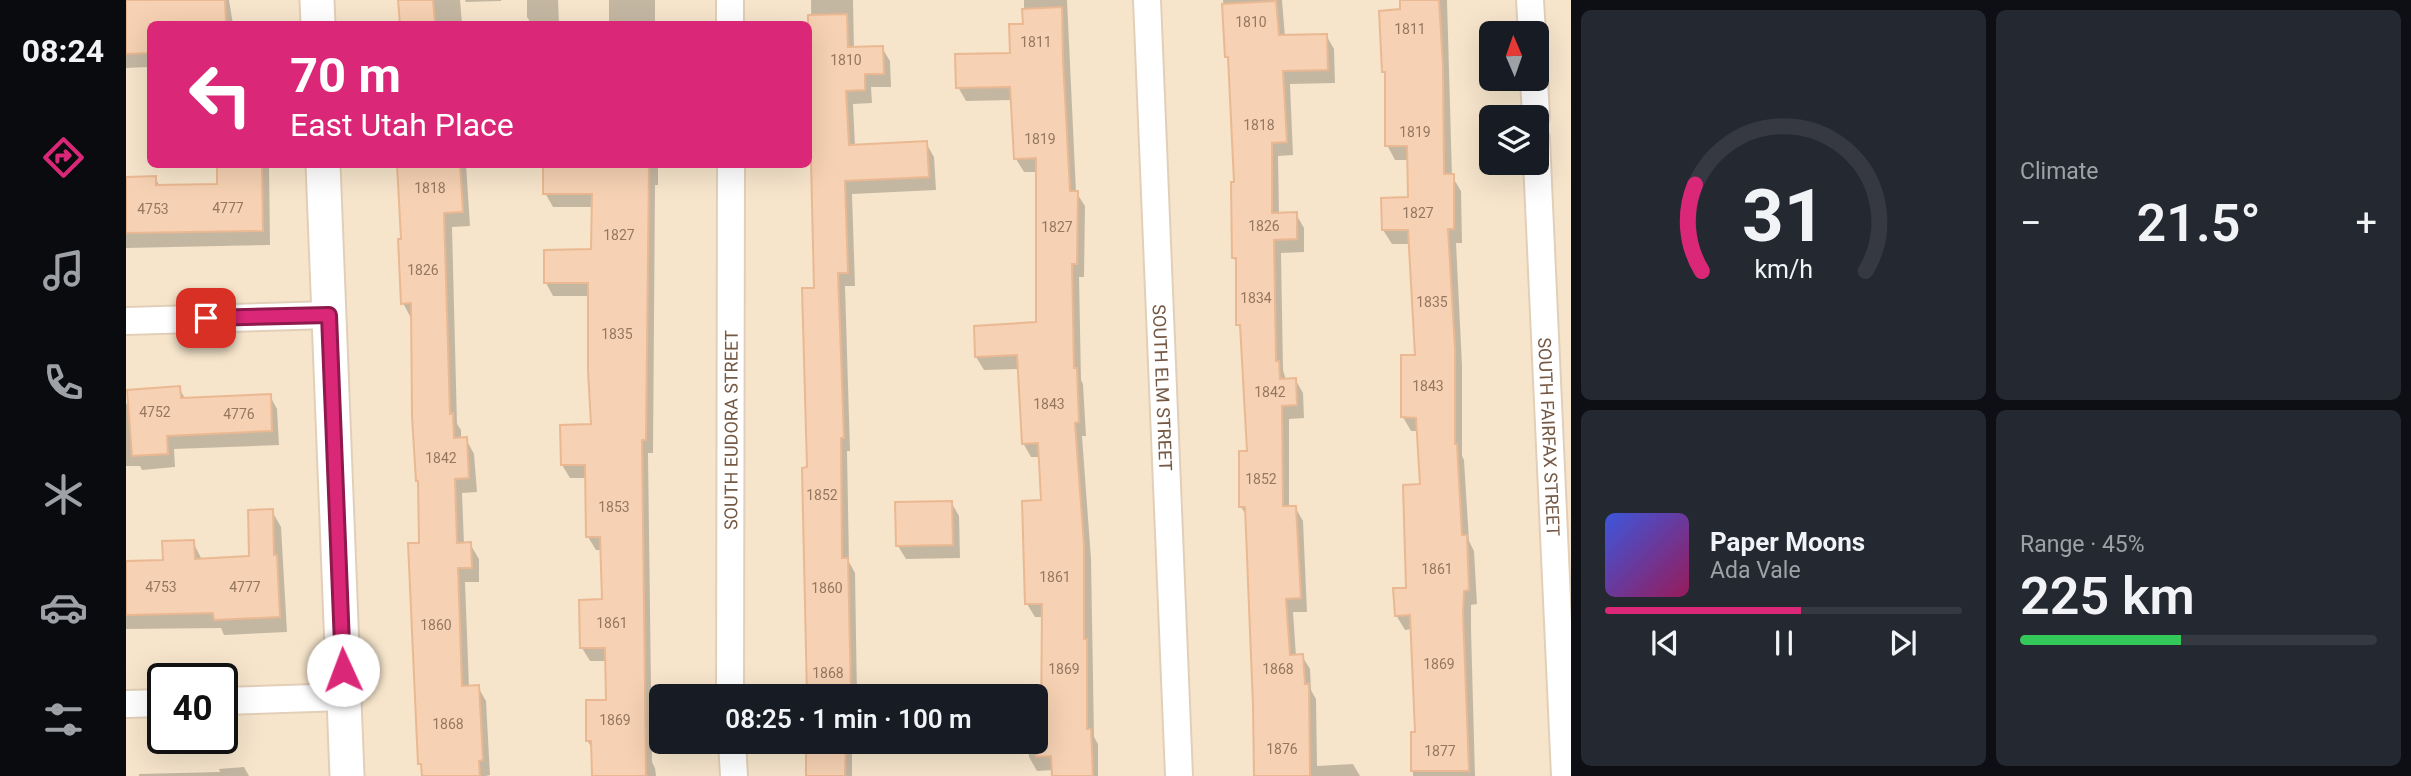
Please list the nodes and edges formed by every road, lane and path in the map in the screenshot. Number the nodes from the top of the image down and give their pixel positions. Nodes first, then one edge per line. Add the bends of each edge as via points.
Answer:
1 (317, 0) edge
2 (730, 0) edge
3 (1147, 0) edge
4 (1530, 0) edge
5 (318, 21) edge
6 (730, 21) edge
7 (1531, 21) edge
8 (323, 168) edge
9 (731, 168) edge
10 (1538, 175) edge
11 (329, 315) junction
12 (126, 321) edge
13 (730, 684) edge
14 (344, 697) junction
15 (238, 700) edge
16 (147, 703) edge
17 (126, 704) edge
18 (733, 754) edge
19 (347, 776) edge
20 (734, 776) edge
21 (1178, 776) edge
22 (1564, 776) edge

1 - 5 street
2 - 6 street
3 - 21 street, SOUTH ELM STREET
4 - 7 street
8 - 11 street
9 - 13 street, SOUTH EUDORA STREET
10 - 22 street, SOUTH FAIRFAX STREET
11 - 12 street
11 - 14 street
14 - 15 street
14 - 19 street
16 - 17 street
18 - 20 street

